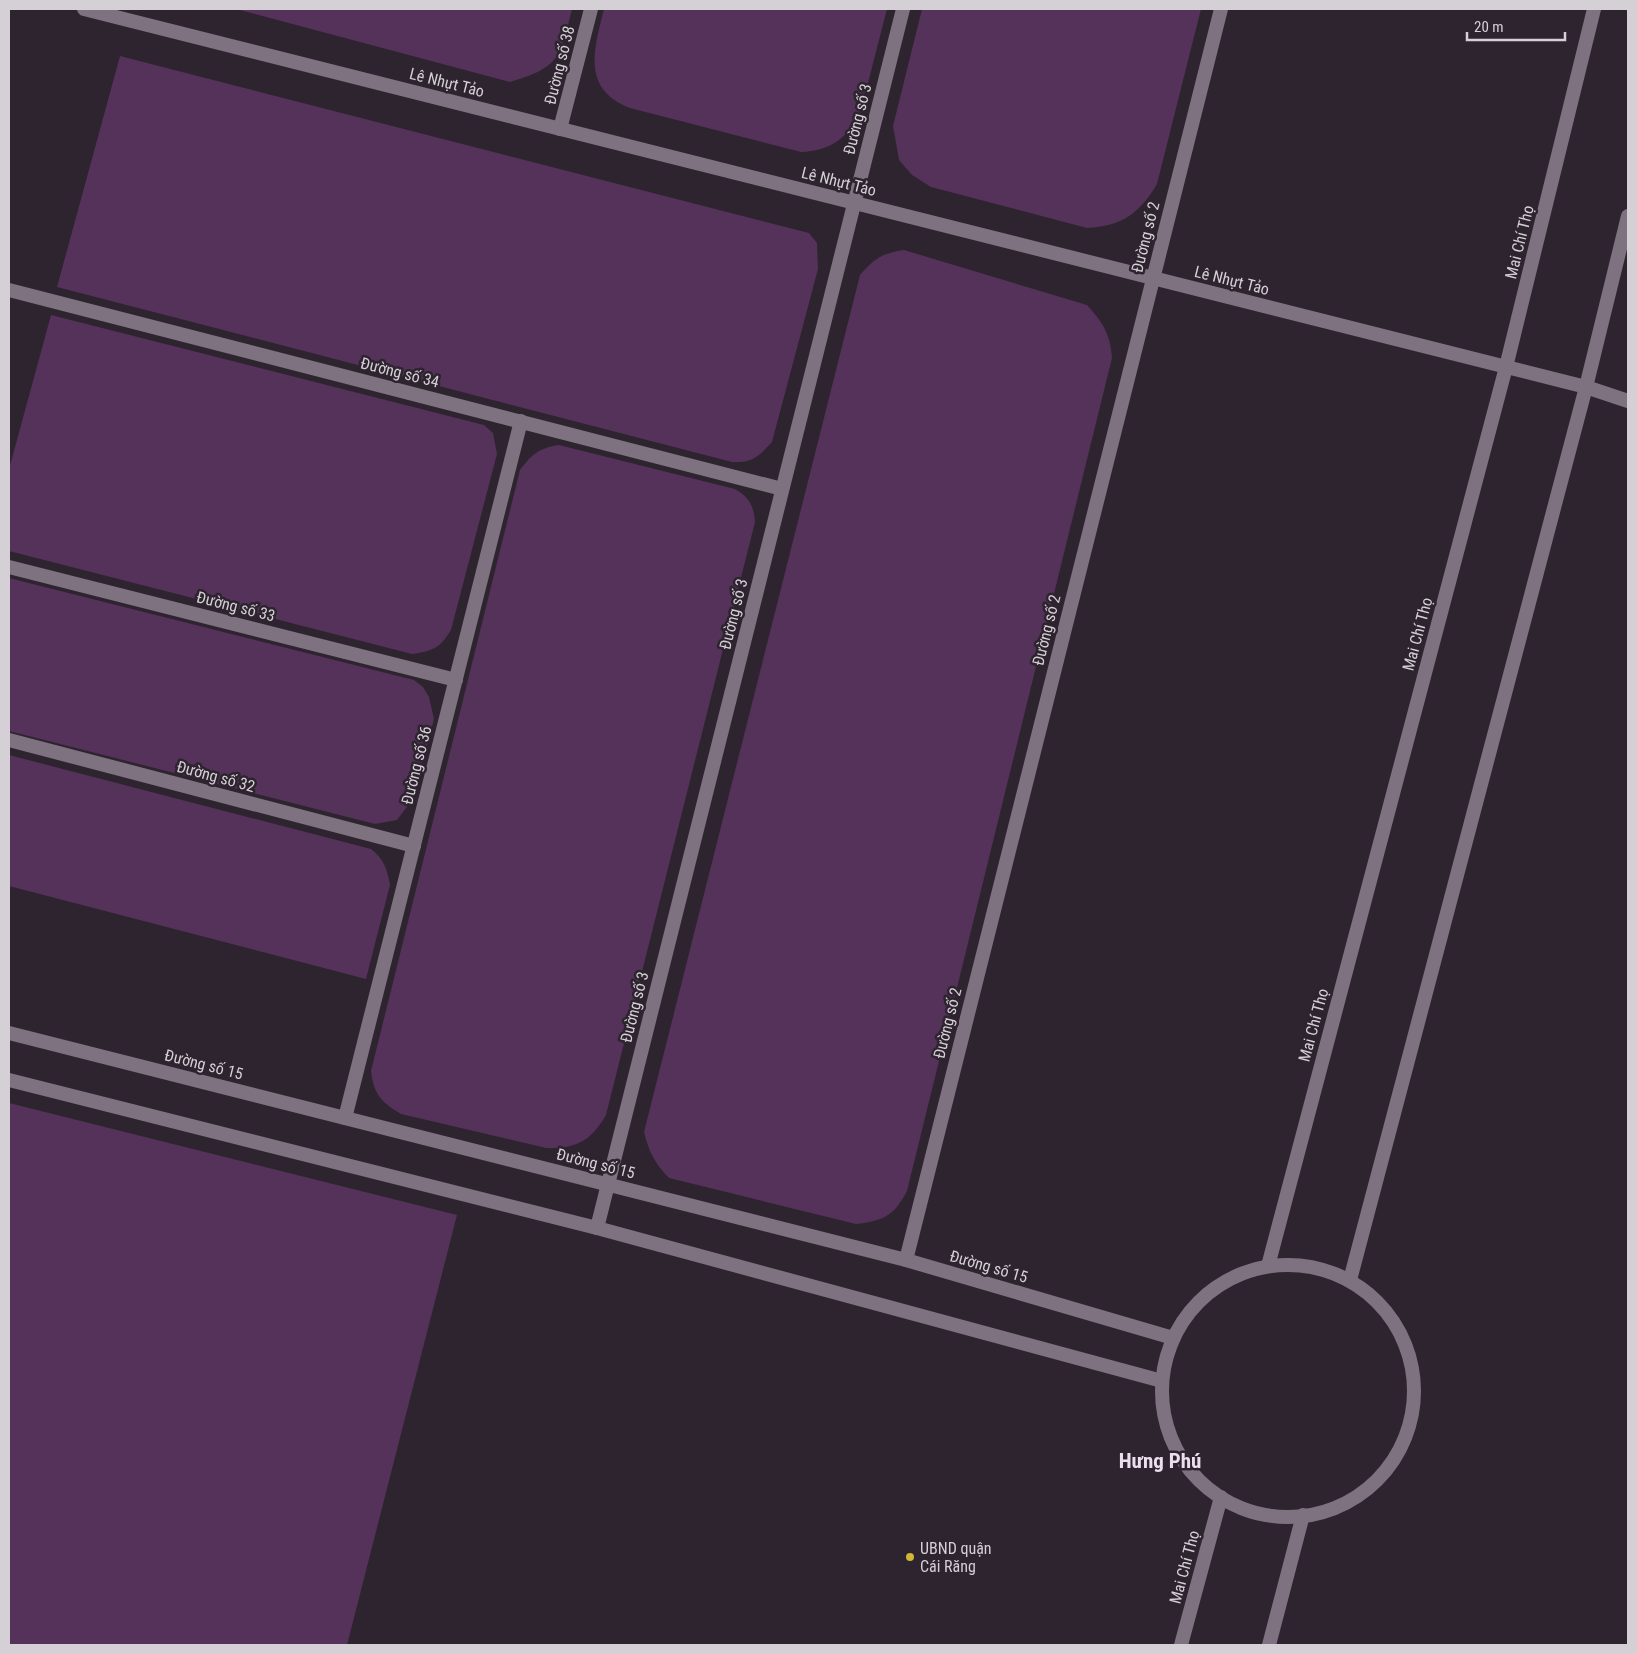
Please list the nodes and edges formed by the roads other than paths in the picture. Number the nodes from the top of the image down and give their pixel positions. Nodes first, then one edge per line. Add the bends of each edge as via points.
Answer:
1 (84, 9) edge
2 (591, 9) edge
3 (903, 9) edge
4 (1221, 9) edge
5 (1594, 9) edge
6 (560, 129) junction
7 (854, 203) junction
8 (1628, 216) edge
9 (1153, 278) junction
10 (9, 290) edge
11 (1506, 367) junction
12 (1586, 387) junction
13 (1628, 401) edge
14 (521, 421) junction
15 (782, 489) junction
16 (9, 566) edge
17 (456, 680) junction
18 (9, 740) edge
19 (414, 846) junction
20 (9, 1033) edge
21 (9, 1080) edge
22 (346, 1118) junction
23 (608, 1184) junction
24 (597, 1228) junction
25 (906, 1260) junction
26 (1268, 1266) junction
27 (1350, 1280) junction
28 (1173, 1338) junction
29 (1162, 1382) junction
30 (1221, 1497) junction
31 (1303, 1515) junction
32 (1181, 1645) edge
33 (1269, 1645) edge

1 - 6 street, Lê Nhựt Tảo
2 - 6 street, Đường số 38
3 - 7 street, Đường số 3
4 - 9 street, Đường số 2
5 - 11 street, Mai Chí Thọ
6 - 7 street, Lê Nhựt Tảo
7 - 9 street, Lê Nhựt Tảo
7 - 15 street, Đường số 3
8 - 12 street
9 - 11 street, Lê Nhựt Tảo
9 - 25 street, Đường số 2
10 - 14 street, Đường số 34
11 - 12 street, Lê Nhựt Tảo
11 - 26 street, Mai Chí Thọ
12 - 13 street, Lê Nhựt Tảo
12 - 27 street
14 - 15 street, Đường số 34
14 - 17 street, Đường số 36
15 - 23 street, Đường số 3
16 - 17 street, Đường số 33
17 - 19 street, Đường số 36
18 - 19 street, Đường số 32
19 - 22 street, Đường số 36
20 - 22 street, Đường số 15
21 - 24 street
22 - 23 street, Đường số 15
23 - 24 street, Đường số 3
23 - 25 street, Đường số 15
24 - 29 street
25 - 28 street, Đường số 15
26 - 27 street via 1310,1267
26 - 28 street via 1232,1278 1202,1299
27 - 31 street via 1382,1306 1405,1342 1414,1382 1410,1423 1393,1462 1364,1492 1327,1511
28 - 29 street
29 - 30 street via 1165,1421 1181,1460 1211,1492
30 - 31 street via 1246,1511 1286,1518
30 - 32 street, Mai Chí Thọ
31 - 33 street

